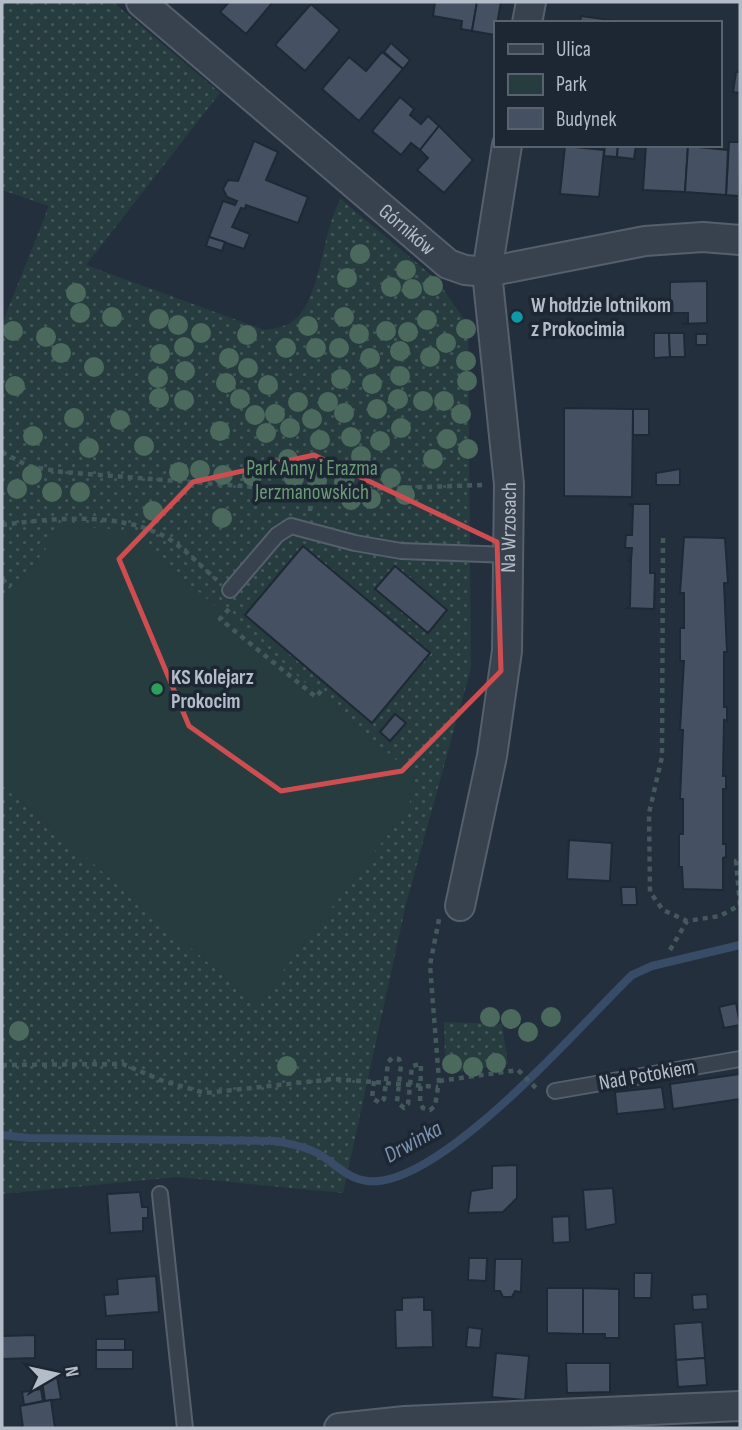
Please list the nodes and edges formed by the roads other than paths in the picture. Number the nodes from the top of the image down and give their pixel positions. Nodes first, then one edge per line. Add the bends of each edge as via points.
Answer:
1 (141, 2) edge
2 (531, 2) edge
3 (527, 21) edge
4 (507, 147) edge
5 (740, 240) edge
6 (487, 272) junction
7 (510, 555) junction
8 (230, 590) road end
9 (460, 906) road end
10 (740, 1059) edge
11 (548, 1093) road end
12 (160, 1194) dead end
13 (740, 1406) edge
14 (185, 1428) edge
15 (339, 1428) edge

1 - 6 street, Górników via 448,264
2 - 3 street
4 - 6 street, Na Wrzosach
5 - 6 street, Górników via 645,241
6 - 7 street, Na Wrzosach via 509,484
7 - 8 lane via 375,548 291,526
7 - 9 street, Na Wrzosach via 502,701
10 - 11 lane, Nad Potokiem
12 - 14 lane
13 - 15 street

